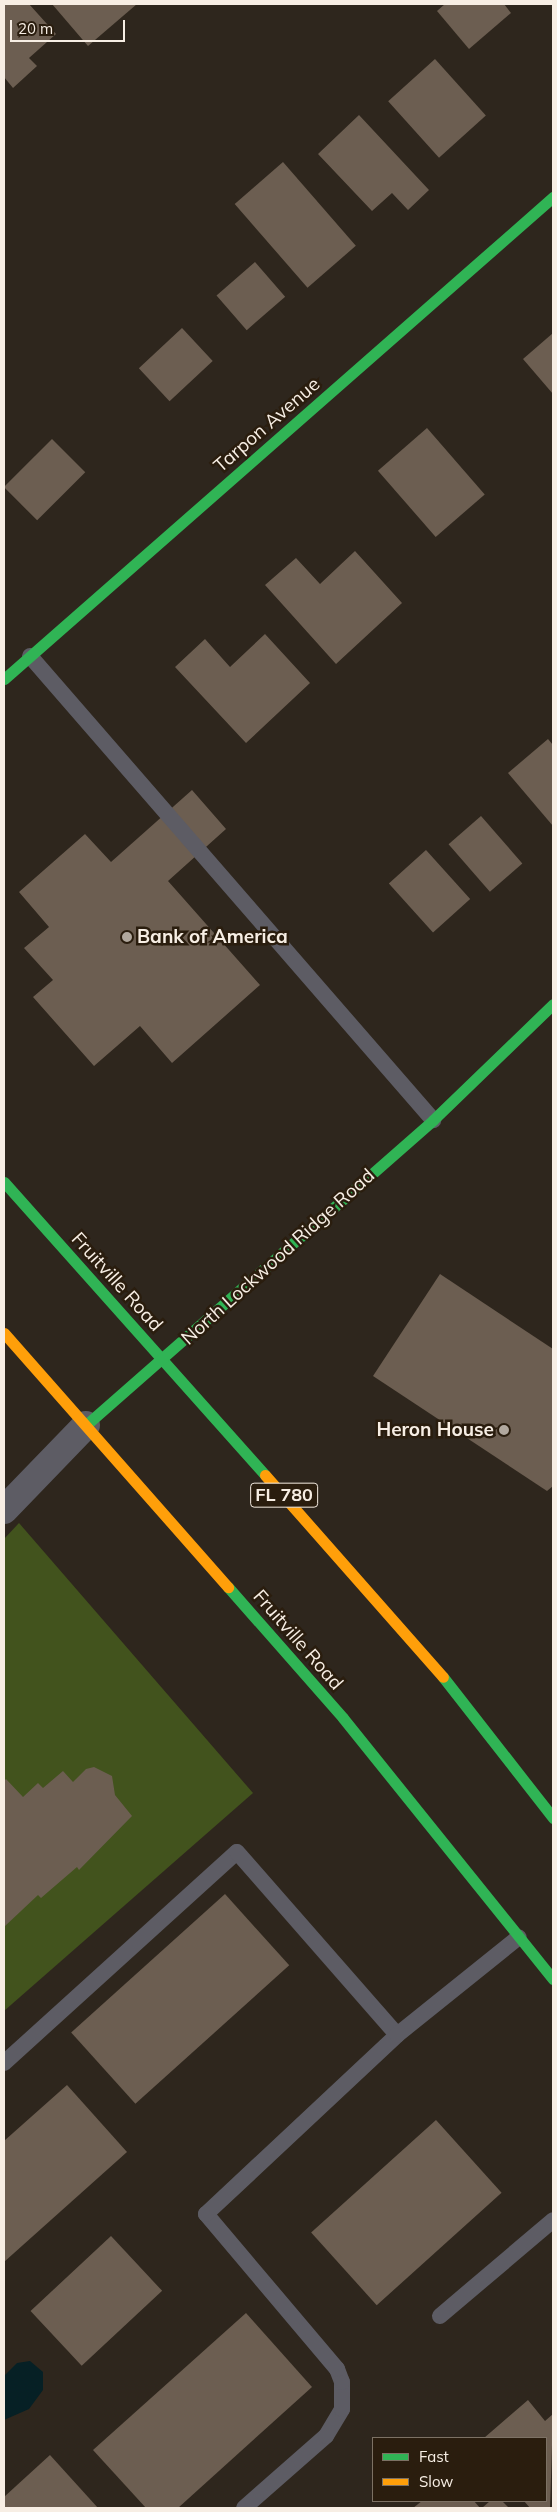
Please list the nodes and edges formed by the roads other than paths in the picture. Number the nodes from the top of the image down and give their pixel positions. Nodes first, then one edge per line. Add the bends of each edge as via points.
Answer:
1 (553, 197) edge
2 (30, 656) junction
3 (4, 679) edge
4 (553, 1004) edge
5 (432, 1120) junction
6 (4, 1182) edge
7 (4, 1333) edge
8 (162, 1359) junction
9 (86, 1425) junction
10 (4, 1510) edge
11 (553, 1818) edge
12 (519, 1937) junction
13 (553, 1979) edge
14 (397, 2035) junction
15 (4, 2063) edge
16 (553, 2220) edge
17 (440, 2316) dead end
18 (244, 2508) edge

1 - 2 main road, Tarpon Avenue
2 - 3 main road, Tarpon Avenue
2 - 5 lane
4 - 5 main road, North Lockwood Ridge Road
5 - 8 main road, North Lockwood Ridge Road
6 - 8 main road, Fruitville Road / FL 780
7 - 9 main road, Fruitville Road
8 - 9 main road, North Lockwood Ridge Road
8 - 11 main road, Fruitville Road / FL 780 via 427,1657
9 - 10 street, North Lockwood Ridge Road
9 - 12 main road, Fruitville Road via 343,1718
12 - 13 main road, Fruitville Road
12 - 14 lane
14 - 15 lane via 237,1852
14 - 18 lane via 206,2214 337,2369 342,2382 342,2409 326,2436
16 - 17 lane

